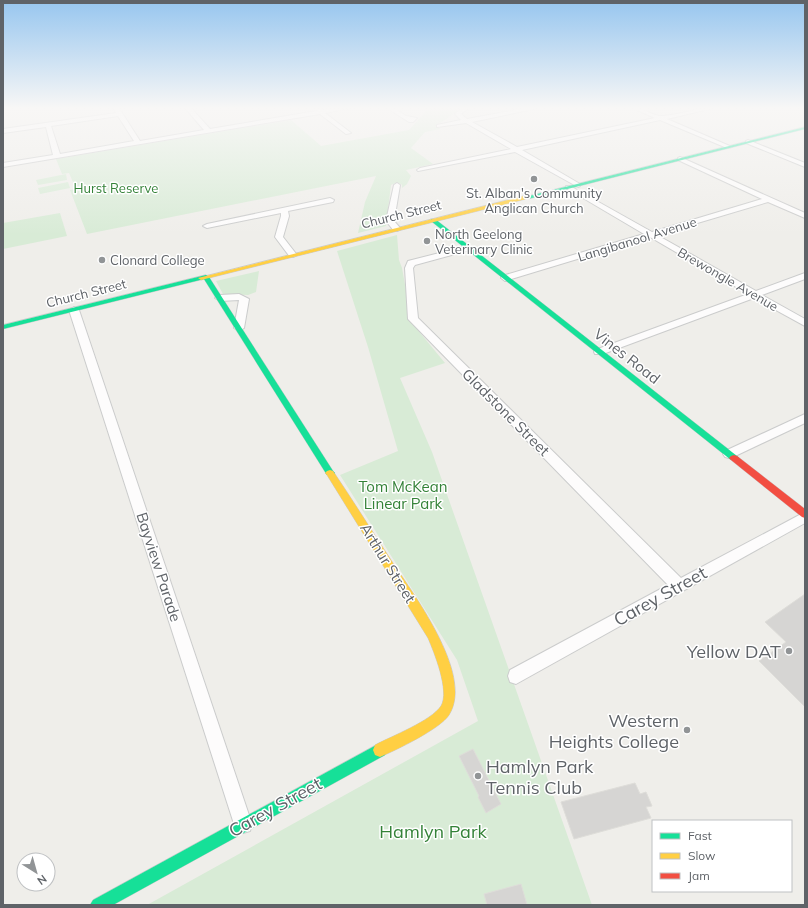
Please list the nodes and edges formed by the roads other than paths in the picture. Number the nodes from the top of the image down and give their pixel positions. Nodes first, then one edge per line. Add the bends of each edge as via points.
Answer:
1 (55, 150) edge
2 (92, 150) edge
3 (512, 150) edge
4 (520, 150) edge
5 (715, 150) edge
6 (769, 150) edge
7 (57, 156) junction
8 (680, 159) junction
9 (3, 165) edge
10 (805, 165) edge
11 (420, 170) dead end
12 (397, 185) dead end
13 (578, 185) junction
14 (568, 187) junction
15 (769, 199) junction
16 (330, 200) dead end
17 (284, 210) junction
18 (805, 216) edge
19 (433, 220) junction
20 (207, 226) dead end
21 (397, 229) junction
22 (650, 234) junction
23 (467, 248) junction
24 (293, 255) junction
25 (805, 276) edge
26 (206, 277) junction
27 (505, 278) junction
28 (756, 294) junction
29 (220, 298) junction
30 (74, 310) junction
31 (805, 322) edge
32 (3, 327) edge
33 (239, 328) junction
34 (600, 352) junction
35 (805, 418) edge
36 (729, 454) junction
37 (805, 516) edge
38 (679, 586) junction
39 (516, 676) dead end
40 (448, 705) joint
41 (243, 824) junction
42 (98, 905) edge

1 - 7 street
2 - 7 street
3 - 11 street
4 - 13 street
5 - 8 main road, Church Street
6 - 10 street
7 - 9 street
8 - 13 main road, Church Street
8 - 15 street
12 - 21 street via 390,221
13 - 14 main road, Church Street
14 - 19 main road, Church Street
14 - 22 street, Brewongle Avenue
15 - 18 street
15 - 22 street, Langibanool Avenue
16 - 17 street
17 - 20 street
17 - 24 street via 286,216 279,237
19 - 21 main road, Church Street
19 - 23 main road, Vines Road
21 - 24 main road, Church Street
22 - 27 street, Langibanool Avenue
22 - 28 street, Brewongle Avenue
23 - 27 main road, Vines Road
23 - 38 street, Gladstone Street via 411,263 409,268 413,319
24 - 26 main road, Church Street
25 - 28 street
26 - 29 main road, Arthur Street
26 - 30 main road, Church Street
27 - 34 main road, Vines Road
28 - 31 street, Brewongle Avenue
28 - 34 street
29 - 33 main road, Arthur Street
29 - 33 street via 244,299
30 - 32 main road, Church Street
30 - 41 street, Bayview Parade
33 - 40 main road, Arthur Street via 432,634 438,646 449,687
34 - 36 main road, Vines Road
35 - 36 street
36 - 37 main road, Vines Road
37 - 38 street, Carey Street
38 - 39 street, Carey Street
40 - 41 main road, Carey Street via 435,720
41 - 42 main road, Carey Street

